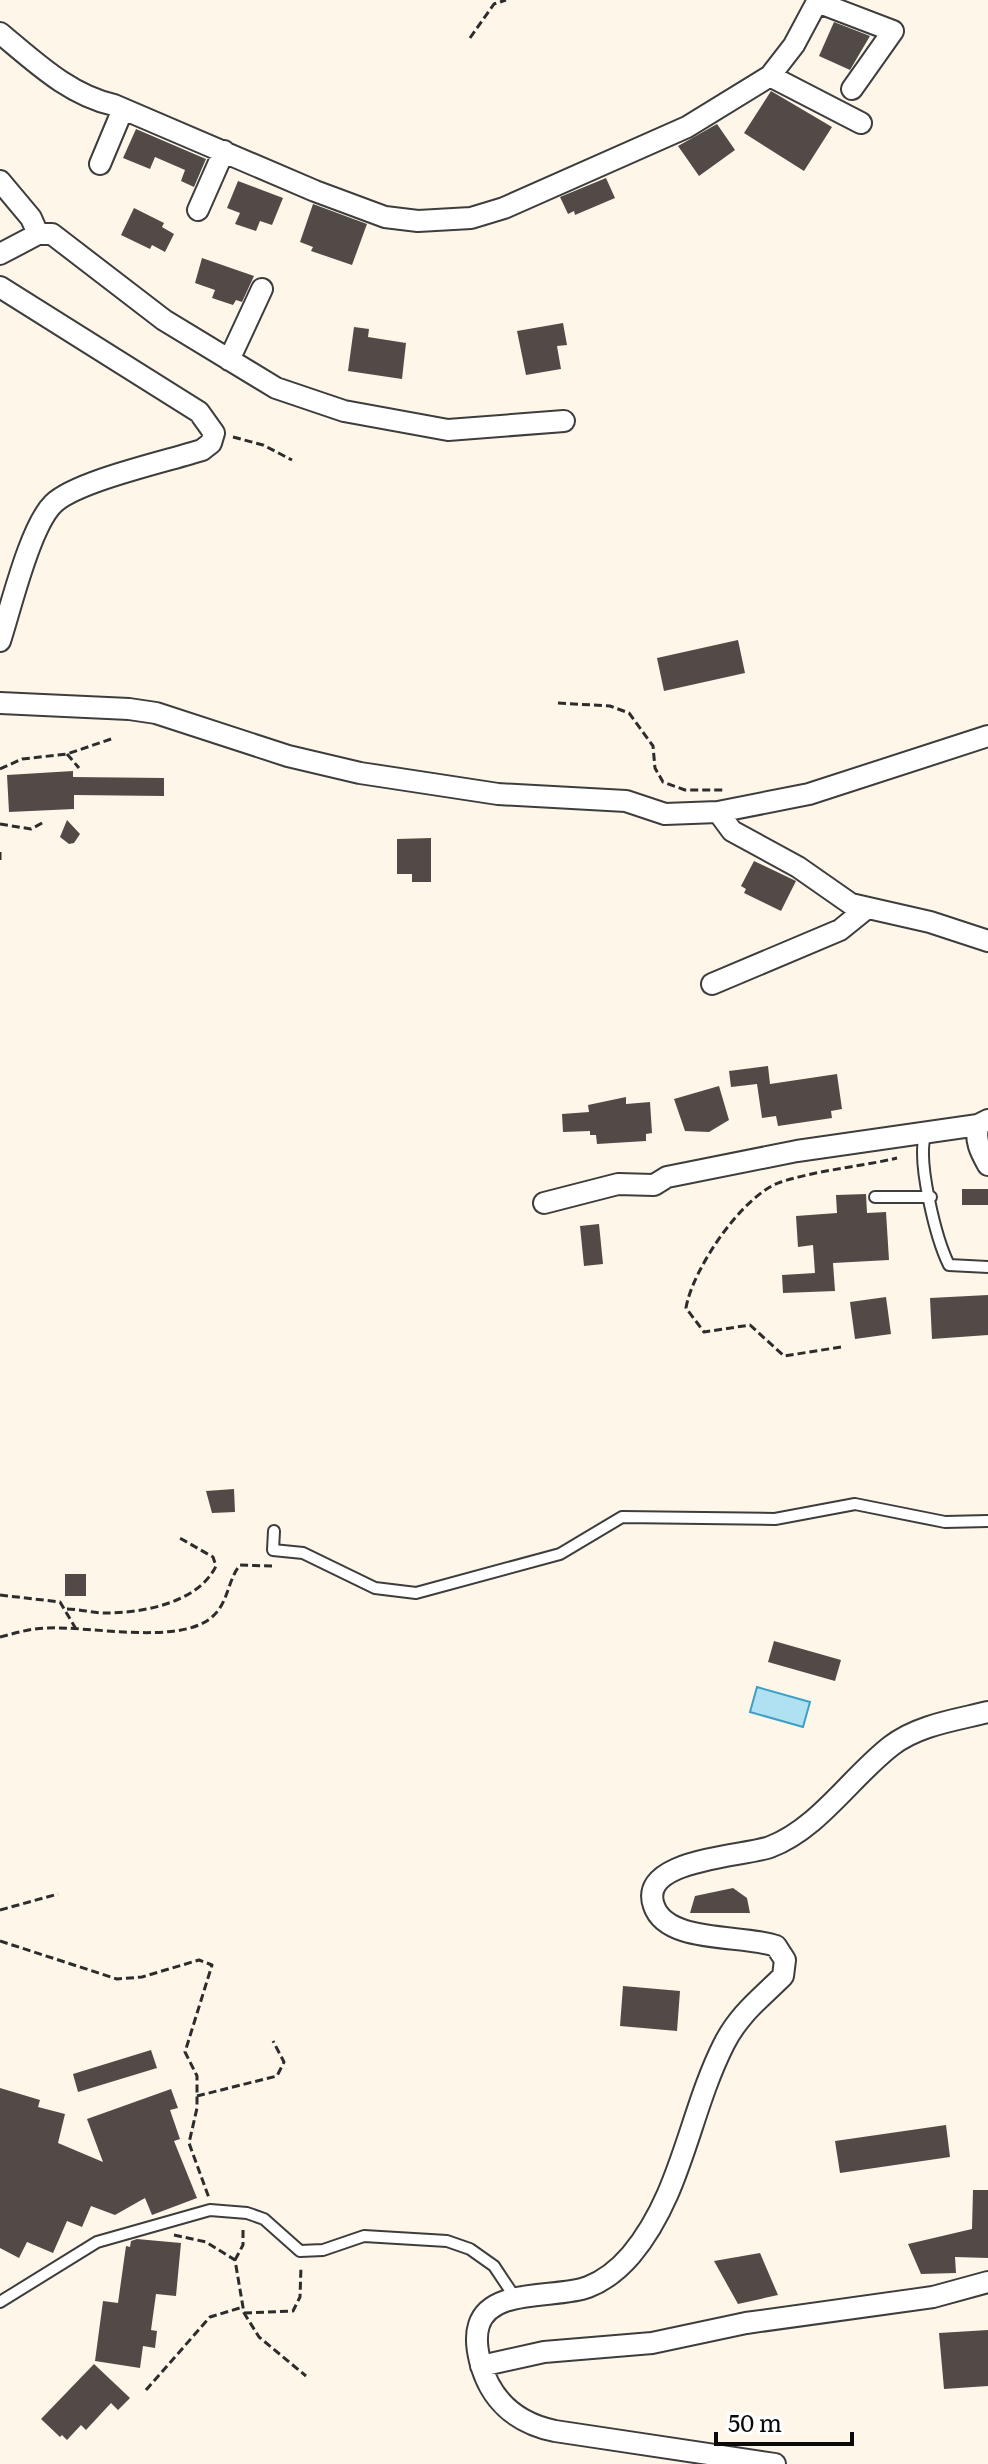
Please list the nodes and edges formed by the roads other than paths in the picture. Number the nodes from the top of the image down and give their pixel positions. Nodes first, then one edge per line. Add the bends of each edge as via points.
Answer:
1 (817, 1) edge
2 (0, 33) edge
3 (770, 76) junction
4 (852, 89) dead end
5 (123, 109) junction
6 (861, 123) dead end
7 (224, 151) junction
8 (100, 164) dead end
9 (0, 181) edge
10 (198, 210) dead end
11 (38, 234) junction
12 (0, 254) edge
13 (0, 287) edge
14 (262, 289) dead end
15 (229, 360) junction
16 (564, 421) dead end
17 (0, 641) edge
18 (0, 703) edge
19 (988, 736) edge
20 (718, 812) junction
21 (866, 909) junction
22 (988, 941) edge
23 (712, 984) dead end
24 (983, 1122) edge
25 (923, 1144) junction
26 (988, 1165) edge
27 (875, 1197) dead end
28 (931, 1197) junction
29 (544, 1203) dead end
30 (988, 1267) edge
31 (988, 1521) edge
32 (274, 1531) dead end
33 (988, 1712) edge
34 (988, 2282) edge
35 (516, 2299) junction
36 (0, 2302) edge
37 (481, 2366) junction
38 (775, 2464) edge

1 - 3 street
1 - 4 street via 893,31
2 - 5 street via 91,100
3 - 6 street
3 - 7 street via 687,127 471,218 385,217
5 - 7 street
5 - 8 street
7 - 10 street
9 - 11 street
11 - 12 street
11 - 15 street via 52,234 164,320
13 - 17 street via 178,397 199,412 214,433 202,450 100,482 53,503 35,535
14 - 15 street
15 - 16 street via 276,388 344,411 411,424 448,430
18 - 20 street via 156,713 288,756 425,785 626,801 665,814
19 - 20 street via 809,794
20 - 21 street via 732,831
21 - 22 street
21 - 23 street via 840,930
24 - 25 street
24 - 26 street via 978,1149
25 - 28 lane
25 - 29 street via 797,1151 667,1177 654,1185 618,1184
27 - 28 lane
28 - 30 lane via 938,1244 949,1265
31 - 32 lane via 945,1522 855,1504 775,1519 622,1517 560,1554 416,1593 375,1588 303,1553 273,1550
33 - 35 street via 913,1732 785,1839 747,1853 675,1867 656,1883 654,1907 672,1927 776,1946 785,1960 783,1976 757,1997 724,2043 660,2214 628,2259 590,2287
34 - 37 street via 933,2297 746,2323 652,2343 544,2352
35 - 36 lane via 494,2266 447,2241 364,2236 323,2250 300,2251 264,2219 210,2210 97,2242
35 - 37 street via 482,2316 476,2336
37 - 38 street via 495,2398 537,2427

